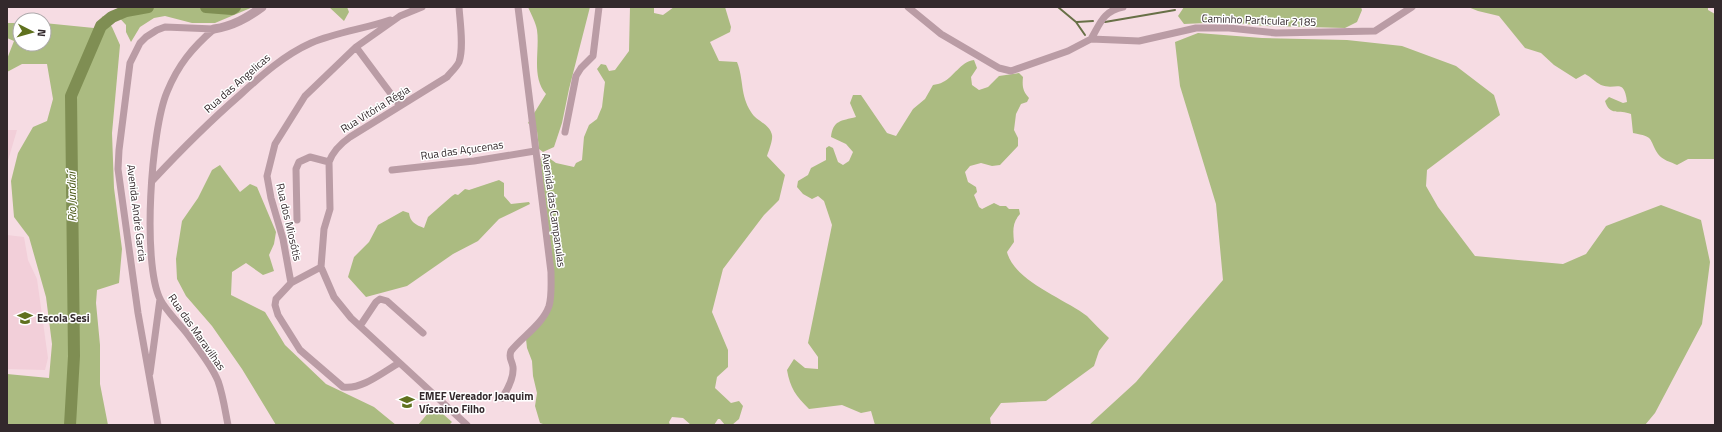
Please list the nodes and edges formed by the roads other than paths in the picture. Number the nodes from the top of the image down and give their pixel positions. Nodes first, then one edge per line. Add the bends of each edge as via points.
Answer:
1 (262, 7) edge
2 (422, 7) edge
3 (459, 7) edge
4 (518, 7) edge
5 (599, 7) edge
6 (908, 7) edge
7 (1123, 7) edge
8 (1412, 7) edge
9 (400, 16) junction
10 (214, 29) junction
11 (1091, 39) junction
12 (356, 47) junction
13 (400, 106) junction
14 (565, 132) dead end
15 (535, 151) junction
16 (329, 162) junction
17 (392, 170) dead end
18 (153, 180) junction
19 (297, 220) dead end
20 (321, 267) junction
21 (291, 283) junction
22 (160, 299) junction
23 (360, 326) junction
24 (424, 333) dead end
25 (399, 363) junction
26 (149, 381) junction
27 (502, 398) dead end
28 (465, 424) edge
29 (158, 425) edge
30 (228, 425) edge

1 - 10 street, Avenida André Garcia via 246,19
2 - 9 street, Rua dos Miosótis
3 - 13 street, Rua Vitória Régia via 461,43 460,60 456,67 447,77
4 - 15 street, Avenida das Campanulas
5 - 14 street via 593,56 576,76
6 - 11 street, Caminho Particular 2185 via 941,34 998,68 1006,70 1012,71 1068,51
7 - 11 street via 1103,16
8 - 11 street, Caminho Particular 2185 via 1375,31 1276,33 1229,28 1196,28 1139,41
9 - 12 street, Rua dos Miosótis
9 - 18 street, Rua das Angelicas via 331,35 283,58 214,117
10 - 18 street, Rua das Maravilhas via 190,51 167,93 159,122
10 - 26 street, Avenida André Garcia via 176,27 157,30 140,43 130,63 118,169
12 - 13 street
12 - 21 street, Rua dos Miosótis via 305,96 275,144 268,176
13 - 16 street, Rua Vitória Régia via 340,144
15 - 17 street, Rua das Açucenas
15 - 27 street, Avenida das Campanulas via 552,272 550,298 546,314 511,351 509,357 513,366 512,378
16 - 19 street via 310,157 299,162 296,169
16 - 20 street via 330,209 324,228
18 - 22 street, Rua das Maravilhas via 150,239 154,277
20 - 21 street
20 - 23 street via 334,297
21 - 25 street via 276,299 278,315 300,350 343,387 350,388 362,384
22 - 26 street
22 - 30 street, Rua das Maravilhas via 198,348 217,380
23 - 24 street via 380,299 387,301
23 - 25 street
25 - 28 street
26 - 29 street, Avenida André Garcia

